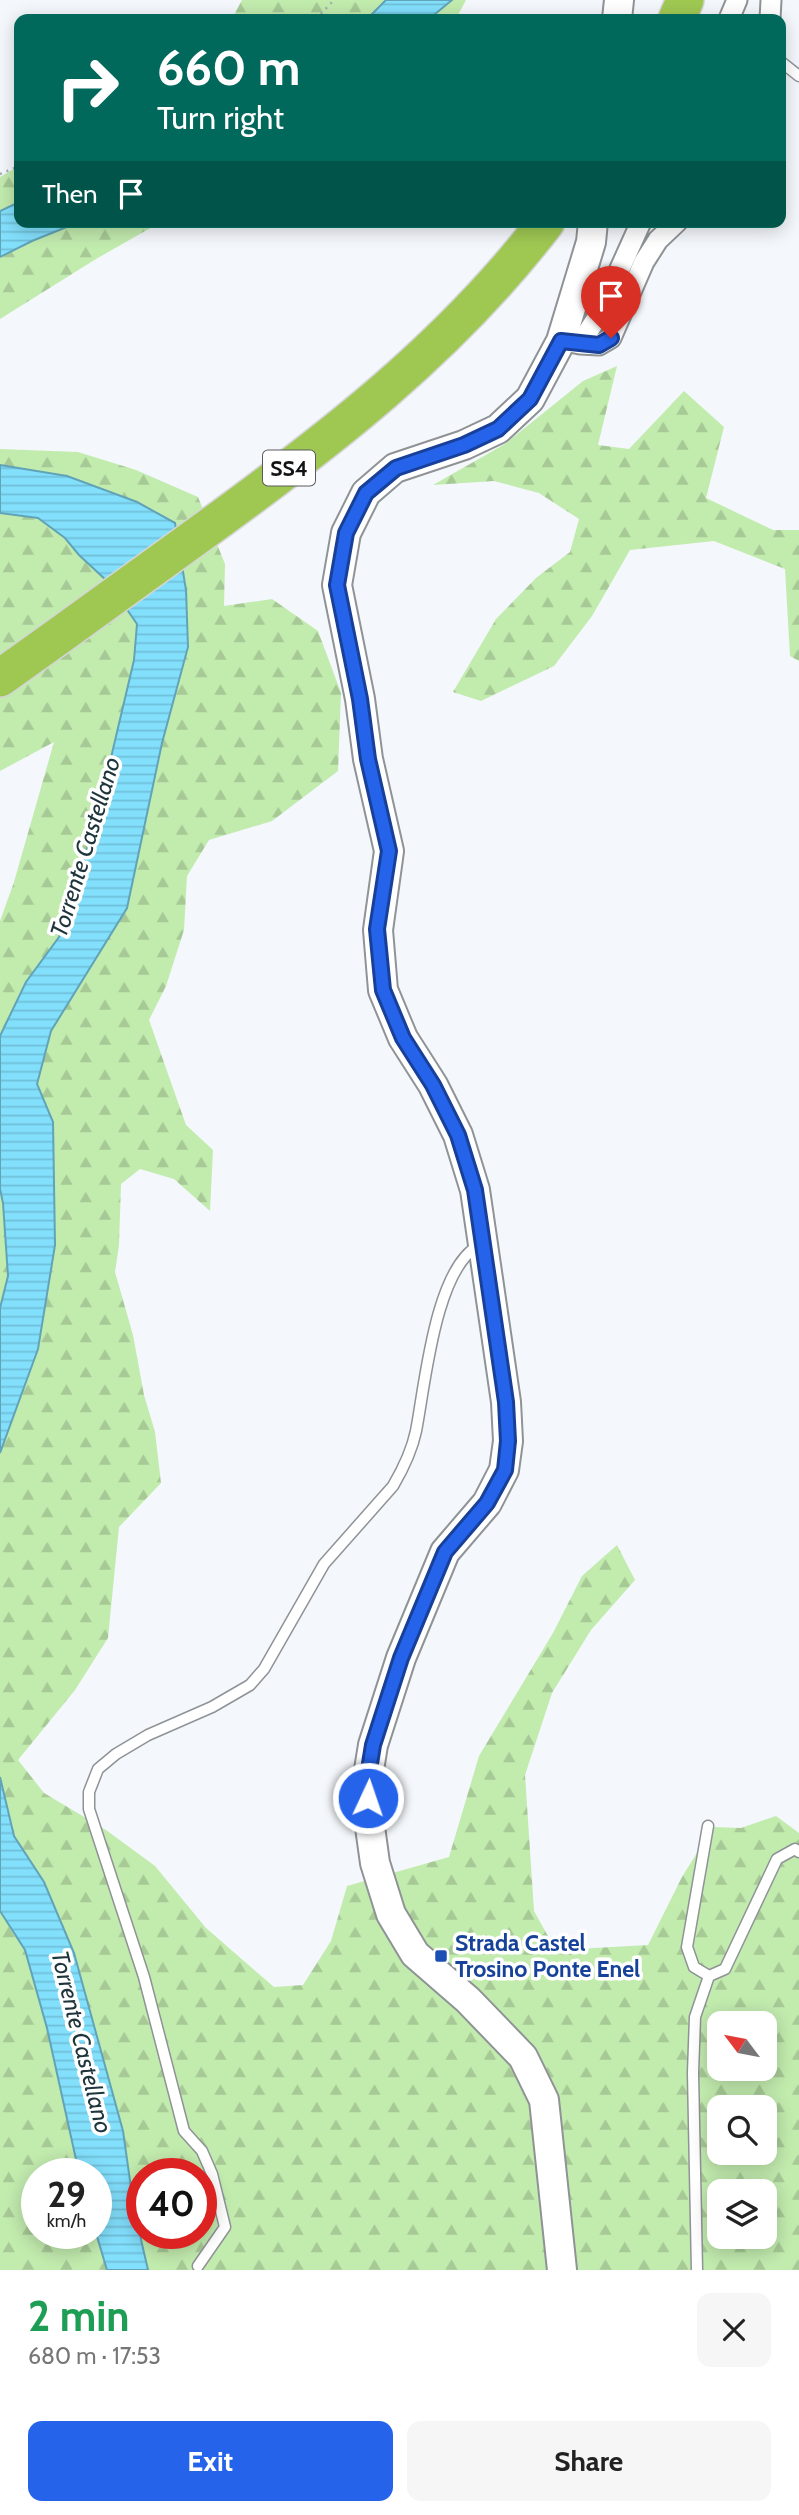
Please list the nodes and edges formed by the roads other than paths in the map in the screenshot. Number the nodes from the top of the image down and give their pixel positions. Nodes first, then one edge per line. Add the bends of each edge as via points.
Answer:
1 (541, 228) edge
2 (592, 228) edge
3 (638, 228) edge
4 (671, 228) edge
5 (570, 342) junction
6 (0, 678) edge
7 (482, 1244) junction
8 (708, 1826) dead end
9 (799, 1852) edge
10 (709, 1976) junction
11 (198, 2266) dead end
12 (562, 2270) edge
13 (697, 2270) edge

1 - 6 highway, SS4 via 430,351 348,423
2 - 5 street
3 - 5 street via 600,313
4 - 5 street via 644,262 611,338 599,345
5 - 7 street via 530,399 498,429 396,468 366,493 346,533 337,585 389,851 377,929 383,990 403,1038 458,1135 475,1190
7 - 11 lane via 456,1266 444,1300 425,1367 415,1433 402,1471 324,1564 264,1669 250,1685 212,1707 117,1754 98,1769 89,1792 89,1810 145,1977 184,2131 202,2151 212,2174 225,2227
7 - 12 street via 506,1402 505,1470 487,1503 445,1552 401,1658 373,1745 369,1820 375,1863 391,1914 415,1954 523,2057 544,2100
8 - 10 lane via 687,1947 694,1967
9 - 10 lane via 795,1849 778,1859 725,1969
10 - 13 lane via 695,2017

